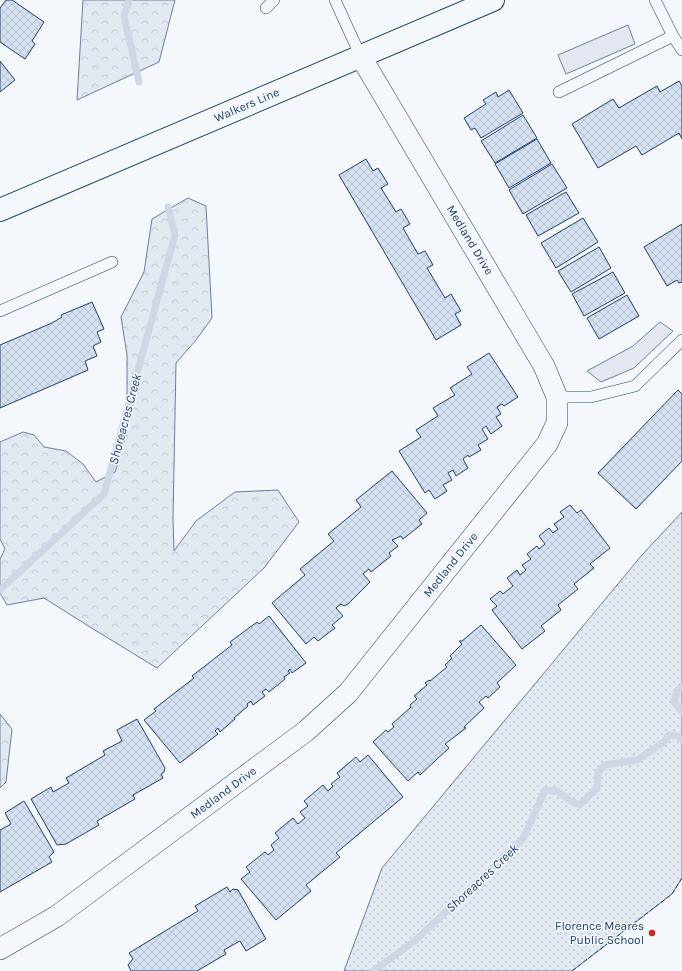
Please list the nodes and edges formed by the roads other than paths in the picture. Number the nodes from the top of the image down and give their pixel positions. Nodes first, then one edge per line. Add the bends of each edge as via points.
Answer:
1 (335, 0) edge
2 (493, 0) edge
3 (655, 0) edge
4 (673, 36) junction
5 (682, 50) edge
6 (361, 57) junction
7 (558, 92) dead end
8 (0, 210) edge
9 (112, 262) dead end
10 (0, 311) edge
11 (682, 340) edge
12 (557, 398) junction
13 (0, 949) edge

1 - 6 lane
2 - 6 main road, Walkers Line
3 - 4 lane
4 - 5 lane
4 - 7 lane
6 - 8 main road, Walkers Line
6 - 12 street, Medland Drive via 544,366
9 - 10 lane
11 - 12 lane via 635,386 591,397
12 - 13 street, Medland Drive via 557,423 547,444 348,693 306,731 64,911

